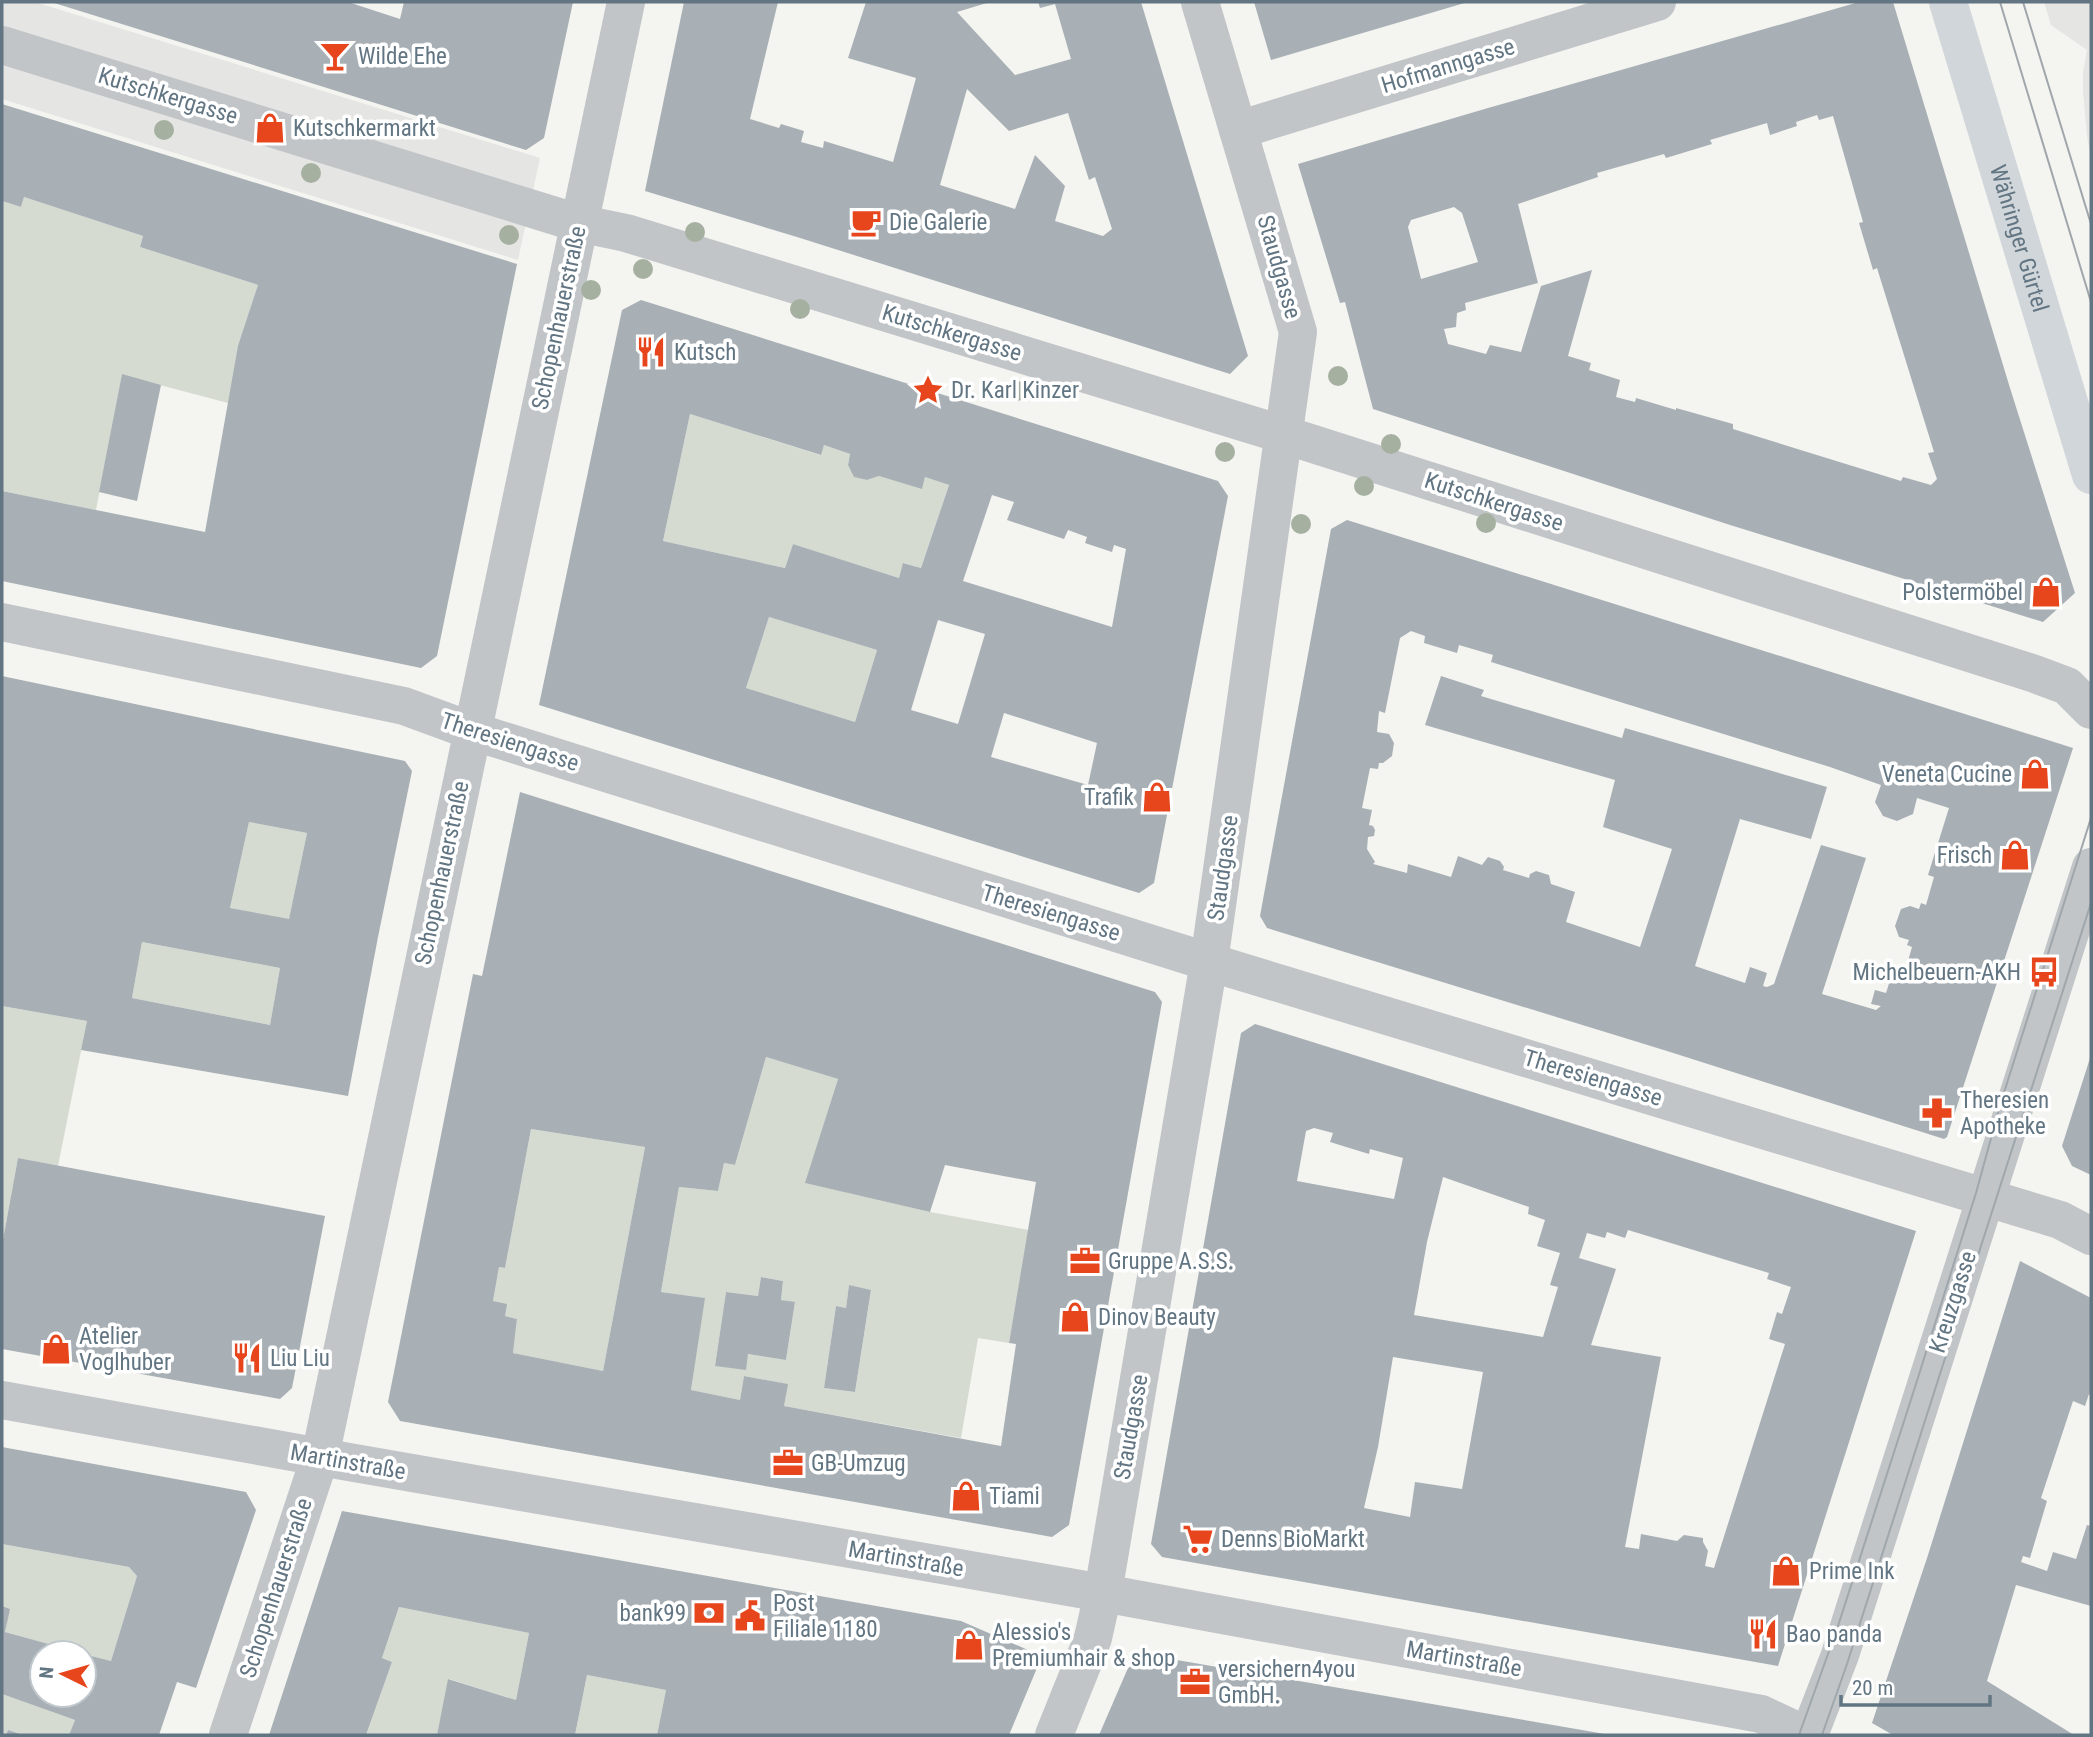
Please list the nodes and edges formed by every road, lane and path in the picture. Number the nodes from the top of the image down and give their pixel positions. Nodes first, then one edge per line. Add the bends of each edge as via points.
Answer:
1 (626, 2) edge
2 (1200, 2) edge
3 (1657, 2) edge
4 (1948, 2) edge
5 (13, 48) edge
6 (1238, 130) junction
7 (578, 223) junction
8 (1285, 435) junction
9 (2091, 475) edge
10 (2, 622) edge
11 (2091, 710) edge
12 (472, 731) junction
13 (2091, 866) edge
14 (1209, 962) junction
15 (1986, 1196) junction
16 (2091, 1236) edge
17 (2, 1400) edge
18 (320, 1457) junction
19 (1103, 1592) junction
20 (228, 1735) edge
21 (1054, 1735) edge
22 (1807, 1735) edge

1 - 7 street, Schopenhauerstraße
2 - 6 street, Staudgasse
3 - 6 street, Hofmanngasse
4 - 9 main road, Währinger Gürtel
5 - 7 street, Kutschkergasse
6 - 8 street, Staudgasse via 1298,332
7 - 8 street, Kutschkergasse via 626,233
7 - 12 street, Schopenhauerstraße
8 - 11 street, Kutschkergasse via 2045,678 2067,686
8 - 14 street, Staudgasse
10 - 12 street, Theresiengasse via 404,706
12 - 14 street, Theresiengasse
12 - 18 street, Schopenhauerstraße
13 - 15 street, Kreuzgasse
14 - 15 street, Theresiengasse
14 - 19 street, Staudgasse
15 - 16 street, Theresiengasse via 2060,1220
15 - 22 street, Kreuzgasse via 1844,1643
17 - 18 street, Martinstraße
18 - 19 street, Martinstraße
18 - 20 street, Schopenhauerstraße
19 - 21 street, Staudgasse via 1093,1638
19 - 22 street, Martinstraße via 1761,1714

